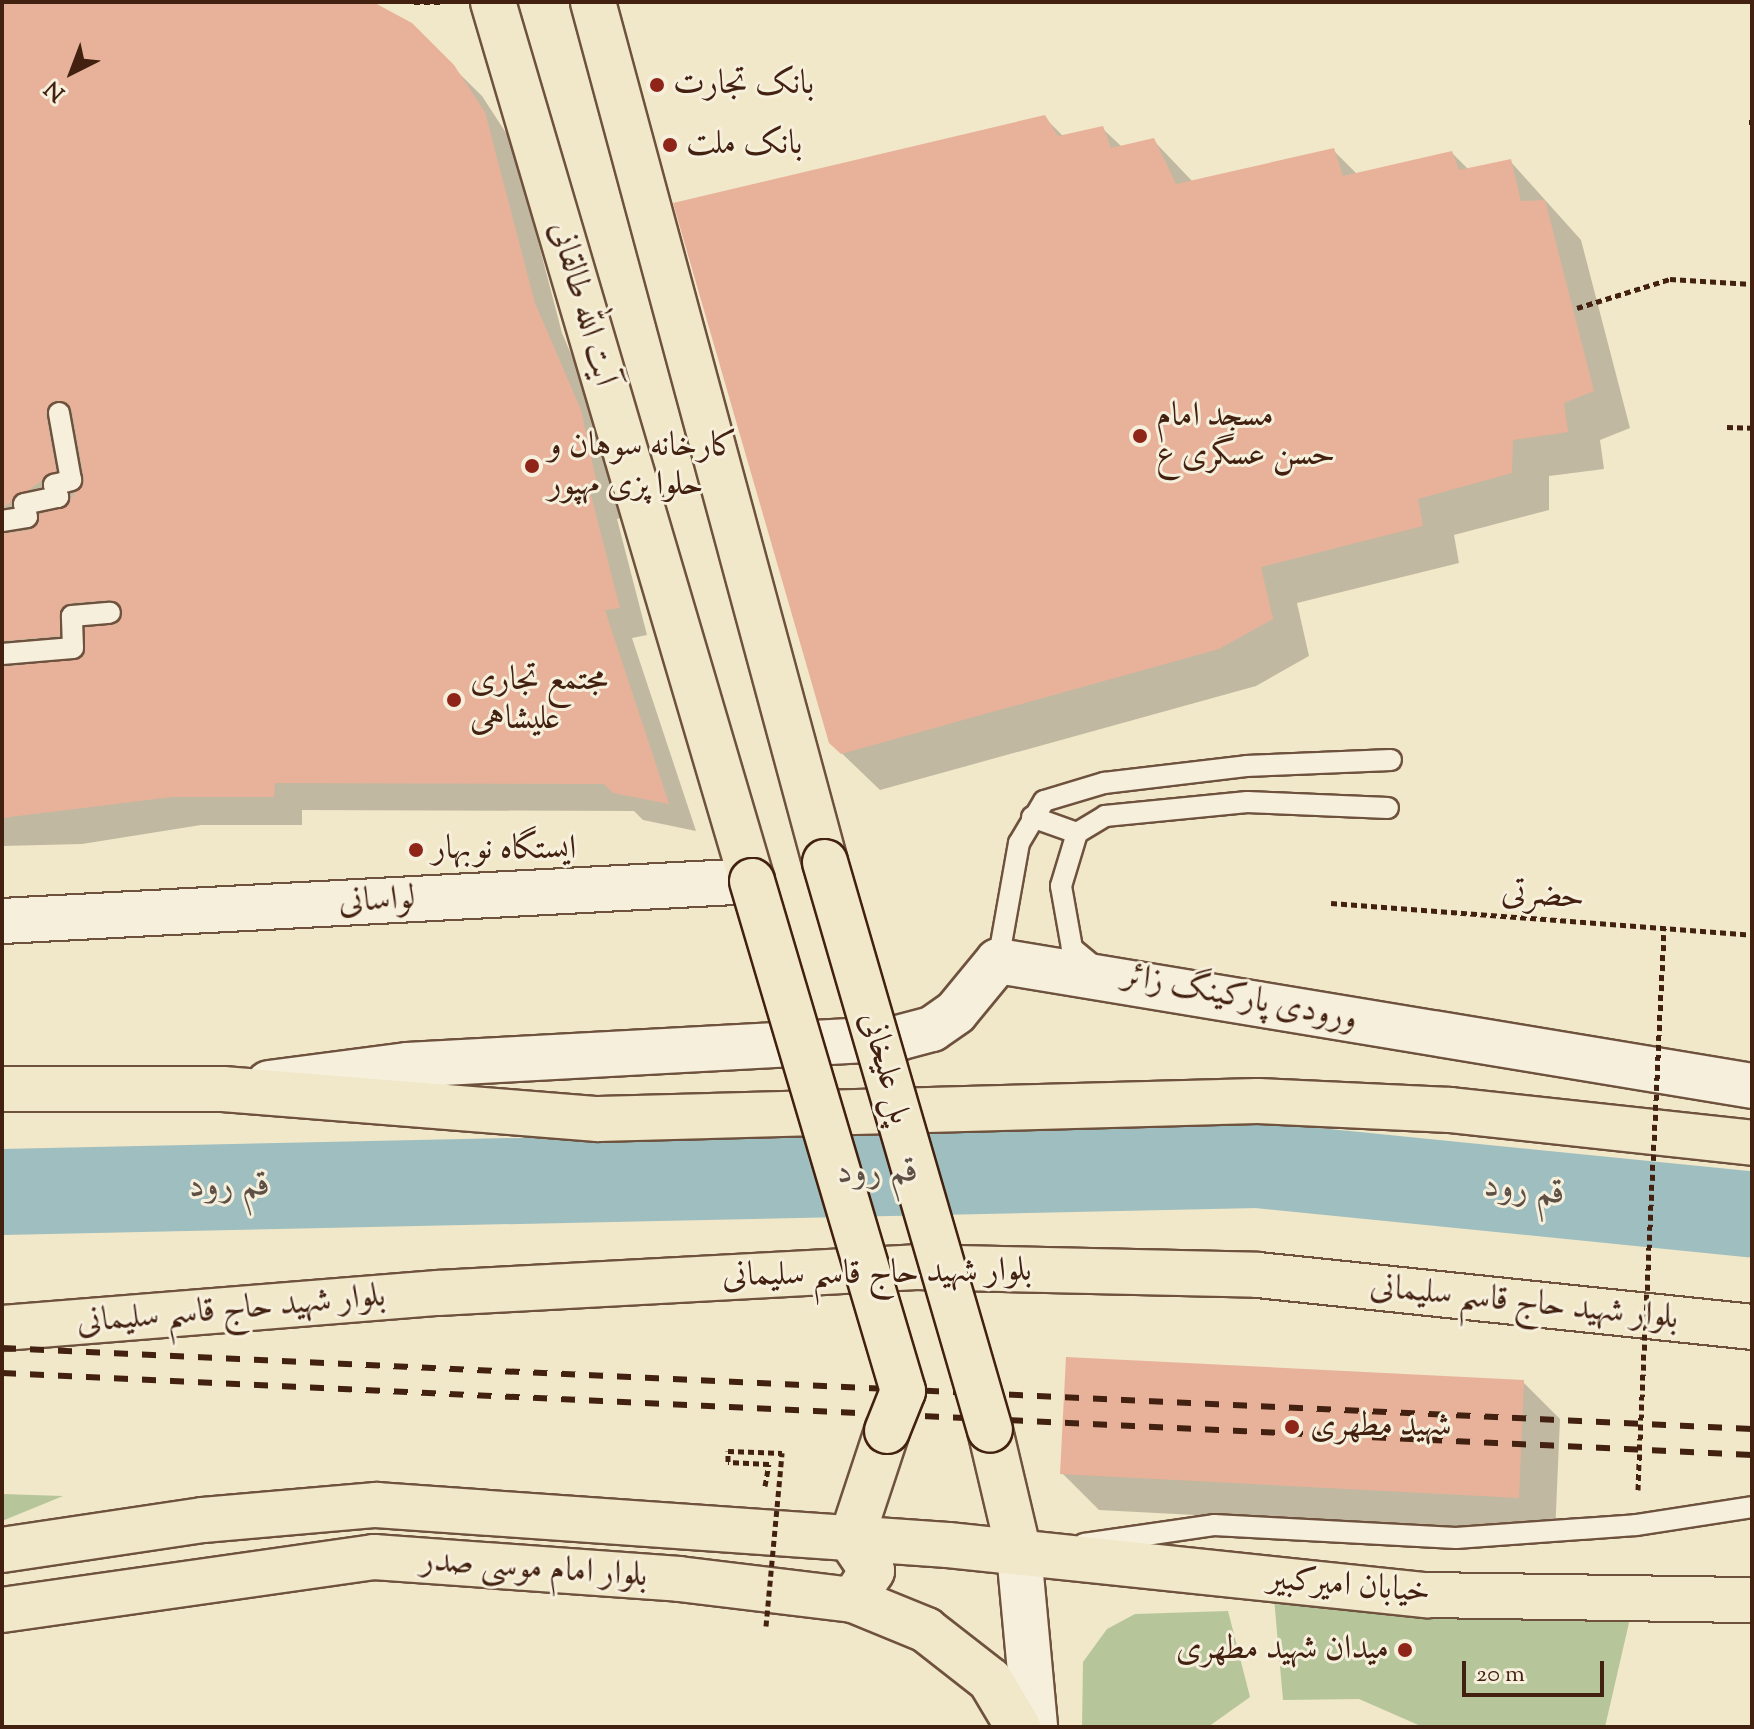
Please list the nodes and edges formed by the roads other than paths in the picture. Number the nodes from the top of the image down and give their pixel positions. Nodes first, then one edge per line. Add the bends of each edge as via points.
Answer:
1 (593, 2) edge
2 (493, 11) edge
3 (59, 413) dead end
4 (2, 521) edge
5 (110, 613) dead end
6 (2, 654) edge
7 (1391, 760) dead end
8 (1388, 808) dead end
9 (1032, 817) junction
10 (1077, 833) junction
11 (752, 881) junction
12 (2, 921) edge
13 (998, 961) junction
14 (1100, 972) junction
15 (1752, 1086) edge
16 (2, 1089) edge
17 (223, 1089) junction
18 (1752, 1143) edge
19 (1752, 1327) edge
20 (2, 1328) edge
21 (1752, 1507) edge
22 (851, 1540) junction
23 (948, 1545) joint
24 (2, 1550) edge
25 (1019, 1553) junction
26 (853, 1600) junction
27 (1752, 1600) edge
28 (2, 1610) edge
29 (1018, 1727) edge
30 (1035, 1727) edge

1 - 25 main road, پل علیخانی, bridge via 825,862 990,1430
2 - 11 main road, آیت الله طالقانی
3 - 4 lane via 71,480 54,485 58,497 24,504 27,517
5 - 6 lane via 72,616 73,648
7 - 9 lane via 1246,766 1104,783 1044,801
8 - 10 lane via 1247,802 1105,816
9 - 10 lane
9 - 13 lane via 1019,843
10 - 14 lane, ورودی پارکینگ زائر via 1064,860 1062,909 1072,948
11 - 12 main road, لواسانی
11 - 22 main road, bridge via 903,1391
13 - 14 main road
13 - 17 main road via 956,1012 932,1029 898,1038 407,1065
14 - 15 main road, ورودی پارکینگ زائر
16 - 17 main road
17 - 18 main road via 598,1119 1258,1101 1450,1110
19 - 20 main road, بلوار شهید حاج قاسم سلیمانی via 1258,1275 916,1267 438,1293
21 - 25 lane via 1636,1525 1456,1538 1214,1525
22 - 23 main road, بلوار امام موسی صدر
22 - 24 main road, بلوار امام موسی صدر via 376,1505 203,1520
22 - 26 main road via 872,1571
23 - 25 main road, خیابان امیرکبیر
25 - 27 main road, خیابان امیرکبیر via 1427,1595
25 - 30 main road
26 - 28 main road, بلوار امام موسی صدر via 374,1557
26 - 29 main road, بلوار امام موسی صدر via 926,1630 990,1680

